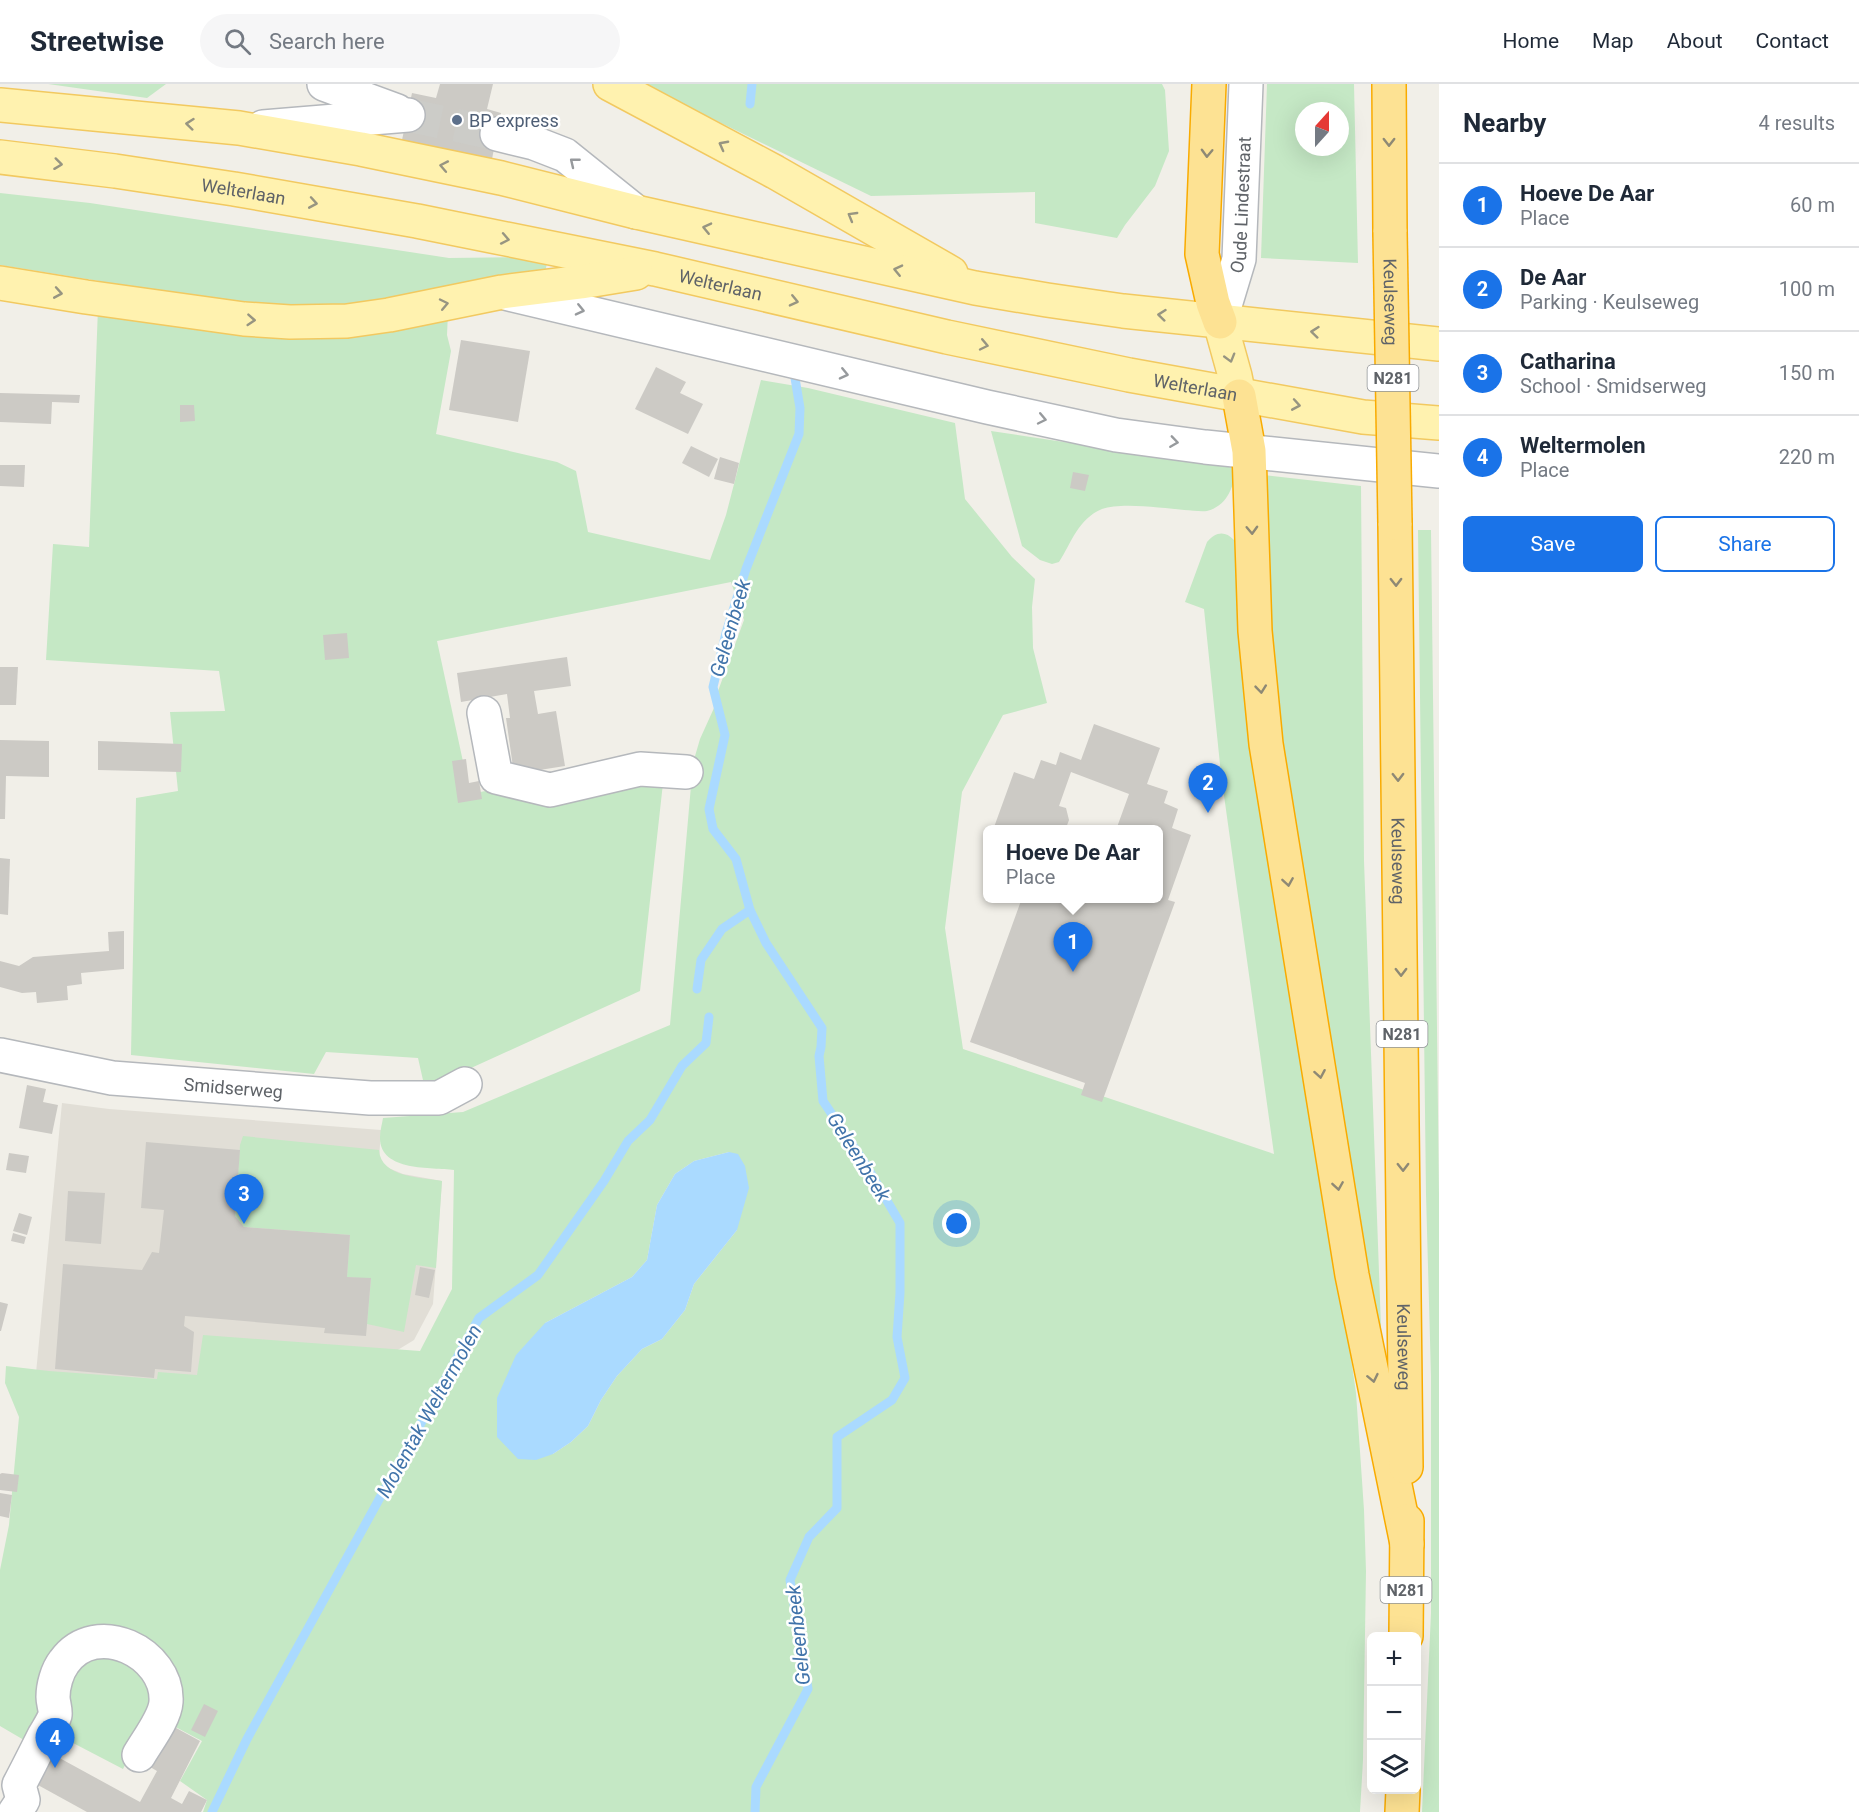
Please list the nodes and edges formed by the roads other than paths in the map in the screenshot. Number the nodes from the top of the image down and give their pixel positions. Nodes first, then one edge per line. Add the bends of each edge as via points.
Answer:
1 (324, 84) edge
2 (610, 84) edge
3 (1209, 84) edge
4 (1246, 84) edge
5 (1389, 84) edge
6 (0, 105) edge
7 (238, 128) junction
8 (497, 134) tunnel mouth
9 (0, 157) edge
10 (636, 212) junction
11 (655, 269) junction
12 (0, 283) edge
13 (975, 288) junction
14 (502, 292) junction
15 (1220, 322) junction
16 (1439, 344) edge
17 (1239, 396) junction
18 (1439, 423) edge
19 (1249, 451) junction
20 (1439, 471) edge
21 (484, 713) dead end
22 (686, 772) dead end
23 (0, 1055) edge
24 (465, 1084) dead end
25 (1407, 1544) junction
26 (1406, 1632) edge
27 (140, 1755) dead end
28 (1403, 1794) edge
29 (15, 1812) edge
30 (1402, 1812) edge

1 - 7 street via 408,115
13 -> 2 main road via 775,172
3 -> 15 highway, N281 via 1202,254
4 - 15 street, Oude Lindestraat via 1239,259
5 -> 25 highway, Keulseweg / N281, bridge
7 -> 6 main road
10 -> 7 main road via 501,178
10 -> 8 street via 566,155
9 -> 11 main road, Welterlaan via 234,189
13 -> 10 main road
11 - 14 main road
11 -> 17 main road, Welterlaan via 947,337
12 -> 14 main road via 244,320 290,322 347,321
15 -> 13 main road
14 -> 19 street via 1116,435
16 -> 15 main road
15 -> 17 main road, N281
17 -> 18 main road, Welterlaan via 1363,417
17 - 19 highway, N281
19 - 20 street
19 -> 25 highway, N281 via 1255,631 1266,744 1352,1275
21 - 22 street via 496,777 550,790 640,769
23 - 24 street, Smidserweg via 112,1078 370,1098 439,1098
25 - 26 highway, Keulseweg / N281
27 - 29 street via 166,1702 159,1675 141,1653 121,1643 97,1641 80,1646 63,1663 55,1681 55,1714 20,1785 23,1800
28 - 30 highway

